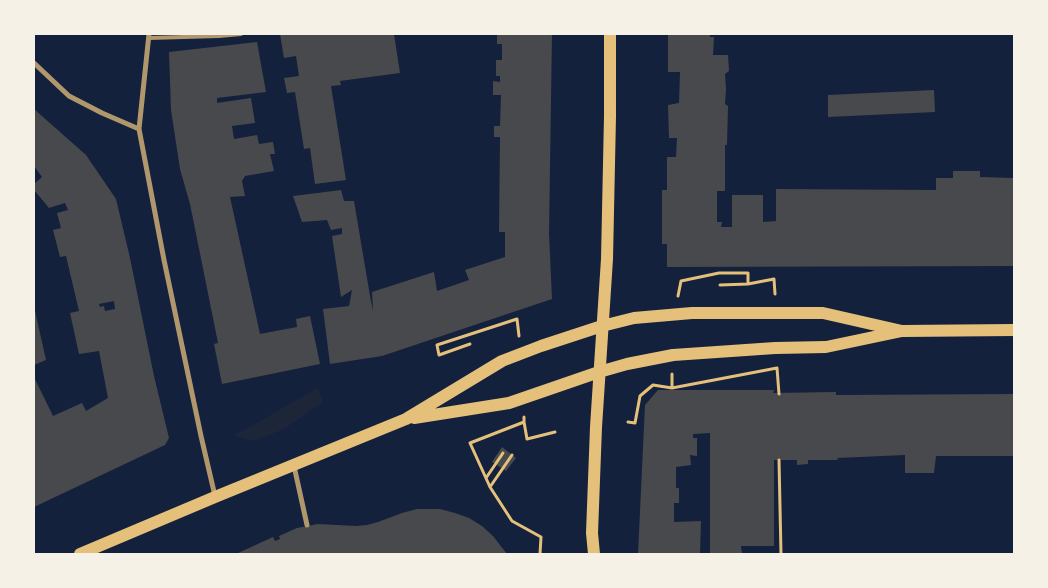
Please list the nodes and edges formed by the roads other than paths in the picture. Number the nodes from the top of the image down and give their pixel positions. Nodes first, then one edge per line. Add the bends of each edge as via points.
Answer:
1 (241, 34) edge
2 (610, 34) edge
3 (149, 36) edge
4 (34, 63) edge
5 (139, 129) junction
6 (602, 326) junction
7 (1014, 330) edge
8 (902, 331) junction
9 (599, 372) junction
10 (406, 419) junction
11 (294, 465) junction
12 (215, 497) junction
13 (307, 525) dead end
14 (80, 554) edge
15 (594, 554) edge

1 - 3 lane
2 - 6 main road via 607,258
3 - 5 street
4 - 5 street via 69,96
5 - 12 street
6 - 8 main road via 634,318 692,312 823,313
6 - 9 main road
6 - 10 main road via 502,361
7 - 8 main road
8 - 9 main road via 826,347 673,355
9 - 10 main road via 509,404
9 - 15 main road via 592,533
10 - 11 main road
11 - 12 main road
11 - 13 street
12 - 14 main road

